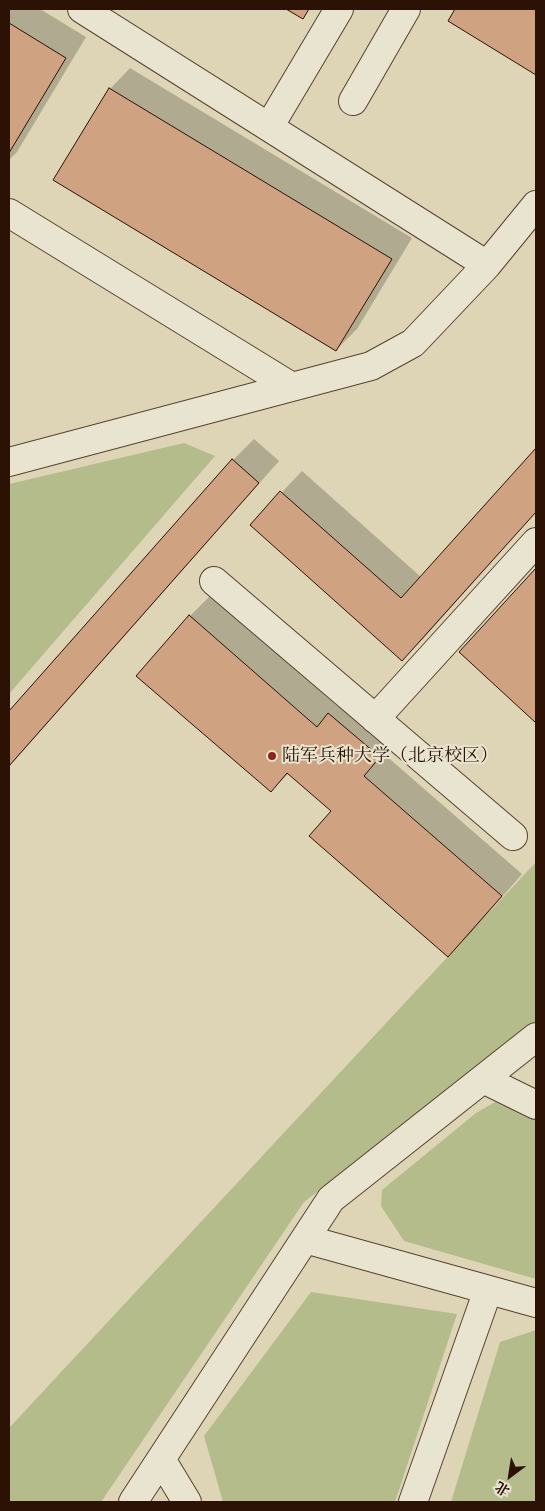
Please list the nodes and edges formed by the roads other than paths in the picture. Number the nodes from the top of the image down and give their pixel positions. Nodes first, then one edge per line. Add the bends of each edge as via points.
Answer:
1 (82, 9) edge
2 (339, 9) edge
3 (406, 9) edge
4 (353, 101) dead end
5 (269, 127) junction
6 (536, 206) edge
7 (9, 213) edge
8 (487, 265) junction
9 (292, 387) junction
10 (9, 462) edge
11 (536, 542) edge
12 (214, 581) dead end
13 (375, 719) junction
14 (513, 836) dead end
15 (536, 1037) edge
16 (483, 1079) junction
17 (536, 1105) edge
18 (305, 1239) junction
19 (488, 1290) junction
20 (536, 1303) edge
21 (161, 1460) junction
22 (133, 1502) edge
23 (187, 1502) edge
24 (413, 1502) edge

1 - 5 street
2 - 5 street
3 - 4 street
5 - 8 street
6 - 8 street
7 - 9 street
8 - 9 street via 413,343 371,366
9 - 10 street
11 - 13 street
12 - 13 street
13 - 14 street
15 - 16 street
16 - 17 street
16 - 18 street via 331,1199
18 - 19 street
18 - 21 street
19 - 20 street
19 - 24 street
21 - 22 street
21 - 23 street

